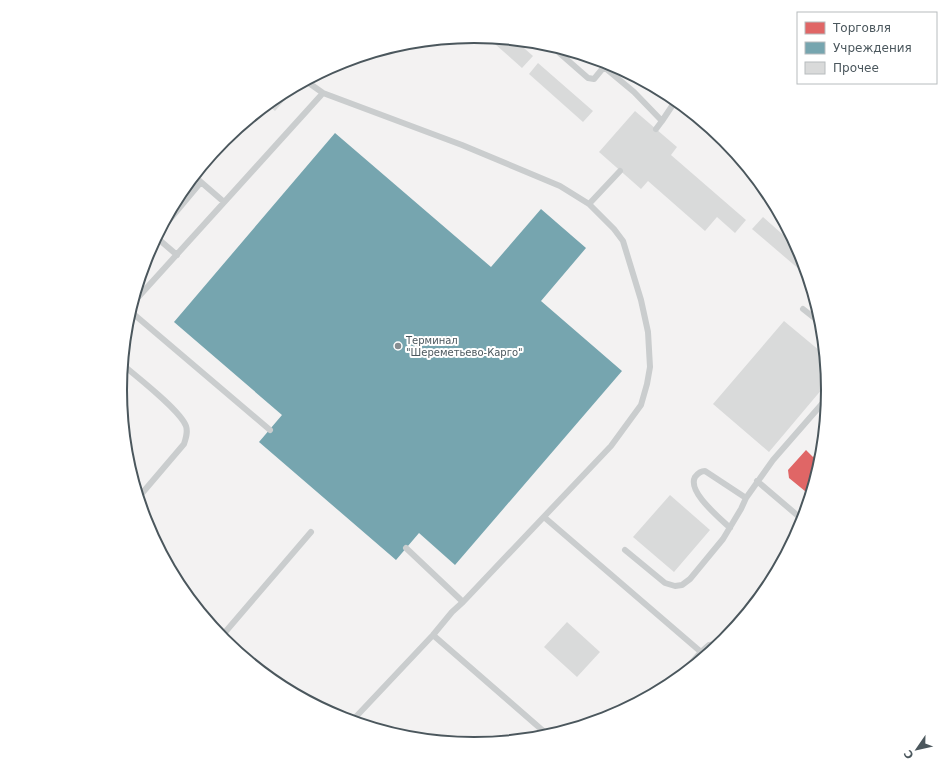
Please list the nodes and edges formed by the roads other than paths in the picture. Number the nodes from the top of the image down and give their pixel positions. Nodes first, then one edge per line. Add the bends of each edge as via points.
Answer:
1 (561, 54) edge
2 (604, 68) edge
3 (613, 72) edge
4 (311, 85) edge
5 (323, 93) junction
6 (672, 105) edge
7 (662, 121) junction
8 (656, 129) dead end
9 (620, 171) dead end
10 (198, 180) edge
11 (201, 182) junction
12 (224, 202) junction
13 (589, 204) junction
14 (180, 207) edge
15 (161, 242) edge
16 (177, 255) junction
17 (141, 294) edge
18 (803, 309) dead end
19 (136, 316) edge
20 (814, 317) edge
21 (128, 370) edge
22 (821, 405) edge
23 (270, 430) dead end
24 (757, 481) junction
25 (142, 493) edge
26 (746, 498) junction
27 (799, 516) edge
28 (544, 517) junction
29 (730, 528) junction
30 (311, 532) dead end
31 (406, 548) dead end
32 (626, 550) dead end
33 (463, 602) junction
34 (225, 632) edge
35 (433, 635) junction
36 (711, 645) edge
37 (701, 652) junction
38 (694, 660) edge
39 (356, 717) edge
40 (544, 731) edge

1 - 2 lane via 588,78 594,79
3 - 7 lane
4 - 5 lane
5 - 12 lane
5 - 13 lane via 462,145 560,186
6 - 7 lane
7 - 8 lane
9 - 13 lane
10 - 11 lane
11 - 12 lane
11 - 14 lane
12 - 16 lane
13 - 28 lane via 623,242 648,332 650,367 641,405 611,446
15 - 16 lane
16 - 17 lane
18 - 20 lane
19 - 23 lane
21 - 25 lane via 166,402 186,425 187,430 184,444
22 - 24 lane
24 - 26 lane
24 - 27 lane
26 - 29 lane
26 - 29 lane via 705,471 696,476 694,484 697,493
28 - 33 lane
28 - 37 lane
29 - 32 lane via 690,579 682,585 665,583
30 - 34 lane
31 - 33 lane
33 - 35 lane
35 - 39 lane
35 - 40 lane
36 - 37 lane
37 - 38 lane

